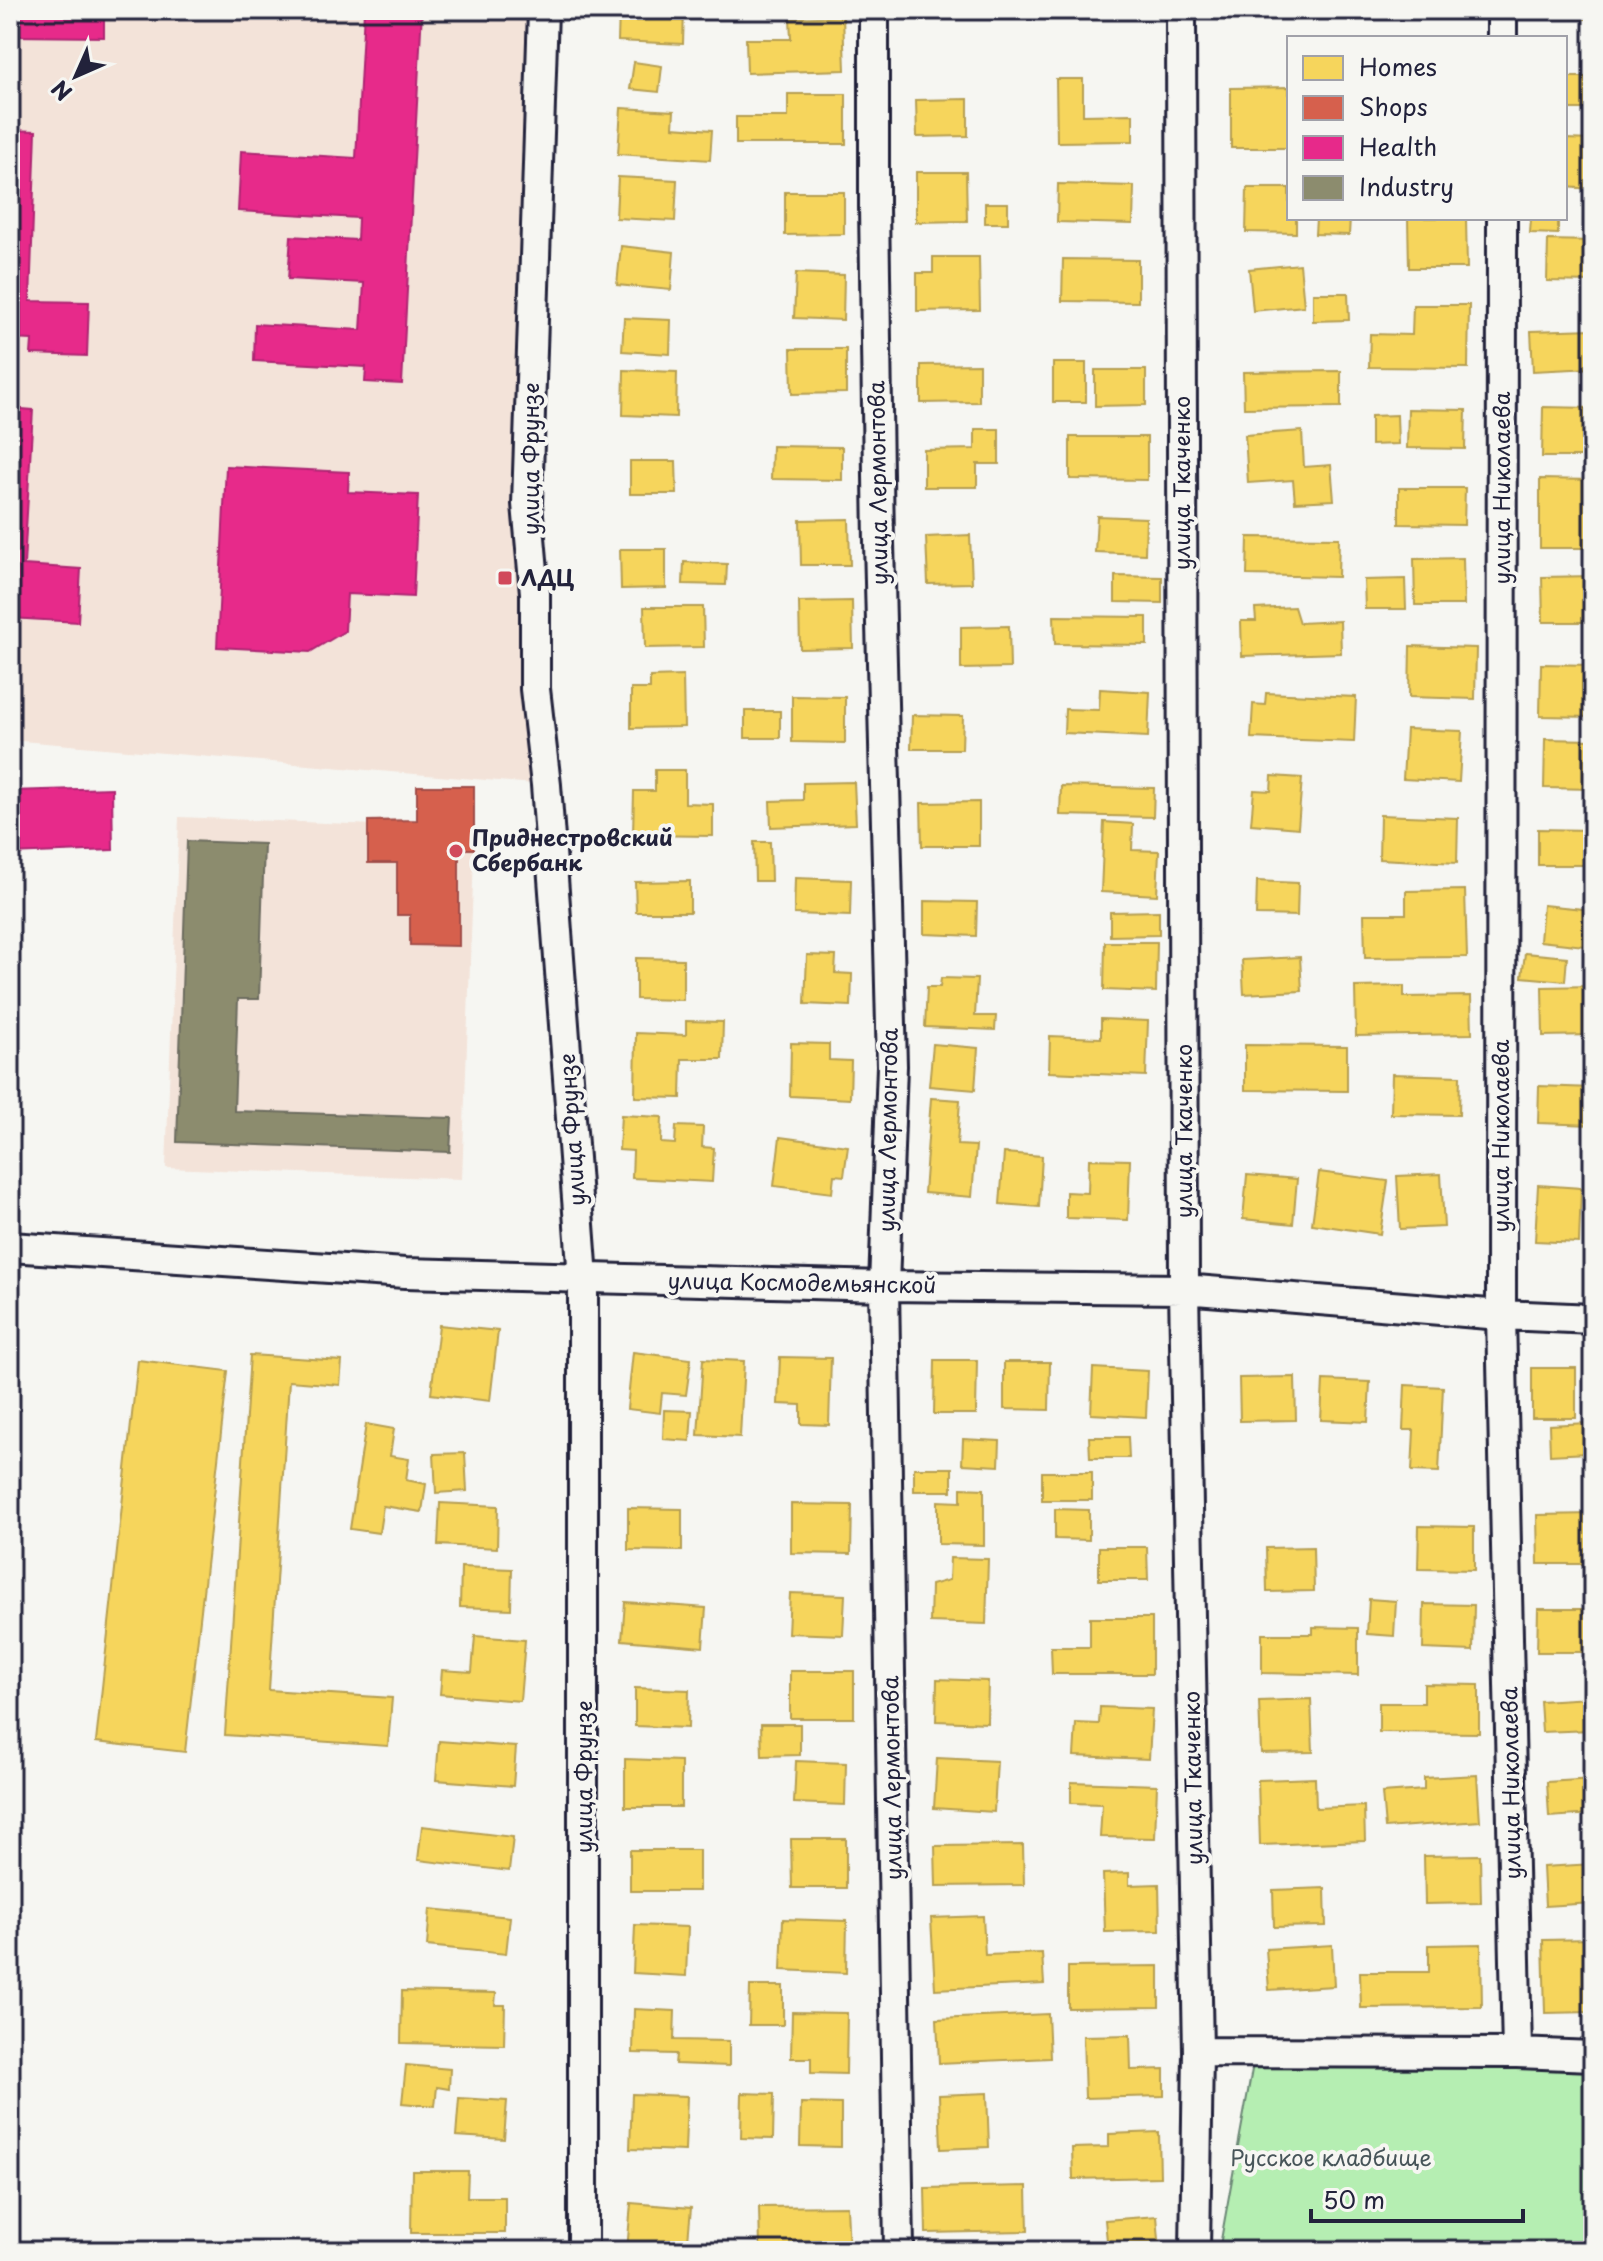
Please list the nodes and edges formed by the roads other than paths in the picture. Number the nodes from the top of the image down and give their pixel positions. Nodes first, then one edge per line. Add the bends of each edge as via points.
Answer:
1 (543, 10) edge
2 (874, 10) edge
3 (1181, 10) edge
4 (1502, 10) edge
5 (1502, 36) edge
6 (1502, 220) edge
7 (10, 1247) edge
8 (583, 1278) junction
9 (884, 1286) junction
10 (1184, 1289) junction
11 (1501, 1315) junction
12 (1593, 1319) edge
13 (1198, 2052) junction
14 (1517, 2053) junction
15 (1593, 2056) edge
16 (583, 2251) edge
17 (899, 2251) edge
18 (1195, 2251) edge

1 - 8 street, улица Фрунзе via 527,504 535,593 535,689
2 - 9 street, улица Лермонтова via 892,1066
3 - 10 street, улица Ткаченко
4 - 5 street
6 - 11 street, улица Николаева
7 - 8 street, улица Космодемьянской via 405,1273
8 - 9 street, улица Космодемьянской
8 - 16 street, улица Фрунзе
9 - 10 street, улица Космодемьянской
9 - 17 street, улица Лермонтова
10 - 11 street, улица Космодемьянской
10 - 13 street, улица Ткаченко
11 - 12 street, улица Космодемьянской
11 - 14 street, улица Николаева
13 - 14 street
13 - 18 street, улица Ткаченко
14 - 15 street

